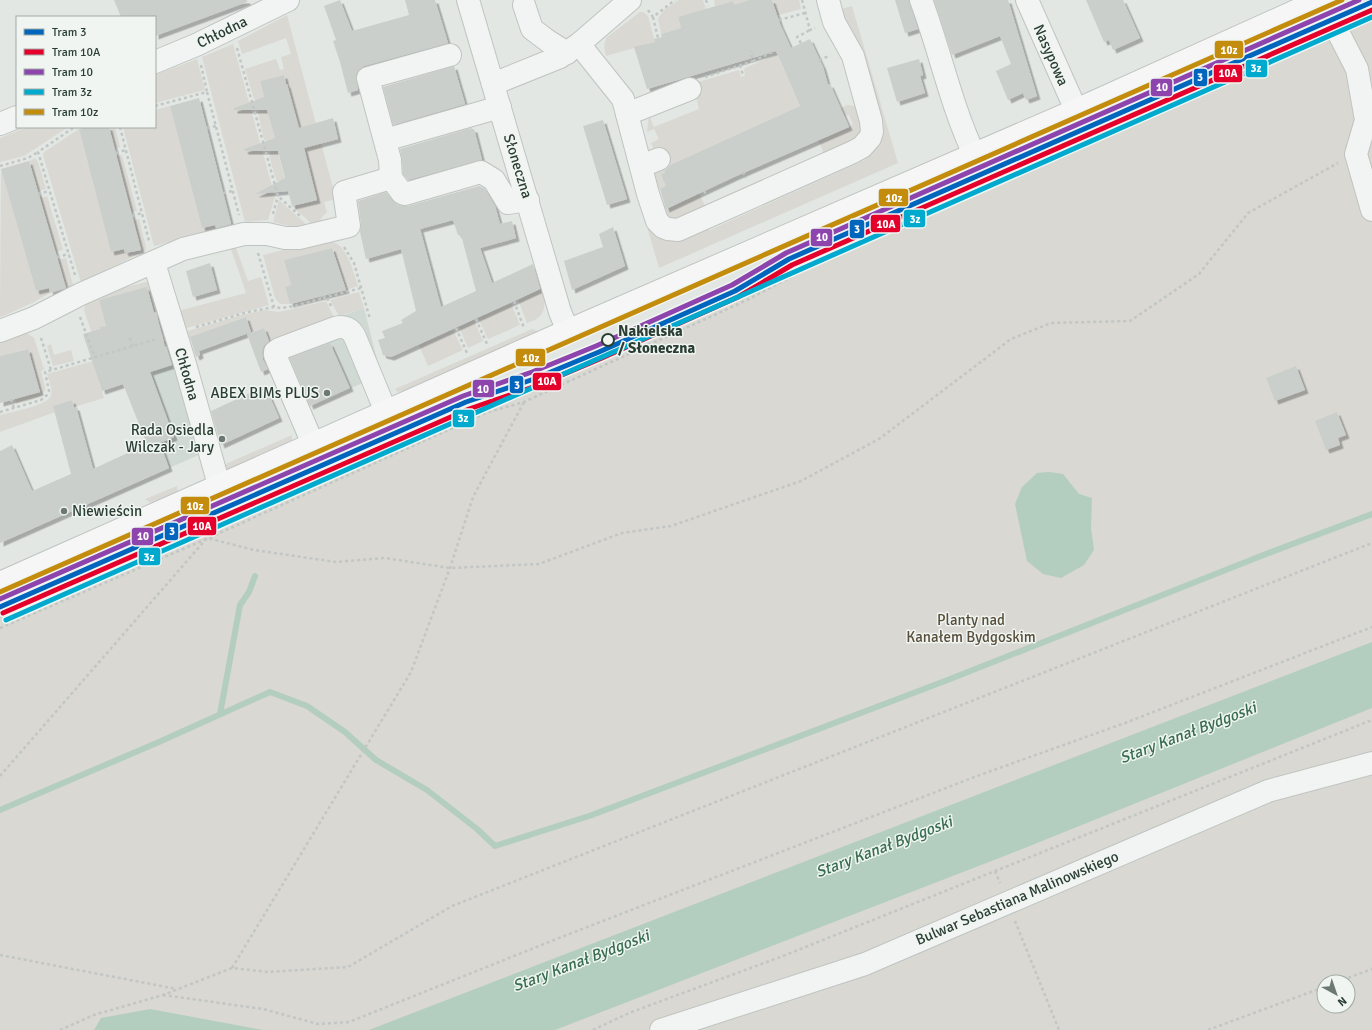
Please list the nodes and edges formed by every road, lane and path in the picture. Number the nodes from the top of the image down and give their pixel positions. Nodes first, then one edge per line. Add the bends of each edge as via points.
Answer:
1 (288, 0) edge
2 (468, 0) edge
3 (675, 0) edge
4 (706, 0) edge
5 (802, 0) edge
6 (828, 0) edge
7 (921, 0) edge
8 (1027, 0) edge
9 (1320, 0) edge
10 (1324, 0) edge
11 (637, 2) edge
12 (524, 5) dead end
13 (708, 6) dead end
14 (805, 13) junction
15 (653, 17) junction
16 (1372, 17) edge
17 (779, 20) dead end
18 (818, 28) dead end
19 (810, 30) junction
20 (1338, 32) junction
21 (658, 38) dead end
22 (800, 43) dead end
23 (573, 48) junction
24 (751, 51) dead end
25 (773, 52) dead end
26 (450, 55) dead end
27 (239, 56) dead end
28 (753, 61) junction
29 (156, 62) edge
30 (200, 62) dead end
31 (740, 65) junction
32 (743, 75) dead end
33 (493, 84) junction
34 (690, 89) joint
35 (207, 92) junction
36 (259, 105) dead end
37 (156, 106) edge
38 (253, 107) junction
39 (500, 107) junction
40 (1076, 110) junction
41 (627, 114) junction
42 (16, 117) edge
43 (0, 124) edge
44 (216, 126) junction
45 (73, 128) edge
46 (120, 128) edge
47 (207, 128) dead end
48 (385, 140) junction
49 (269, 146) dead end
50 (265, 147) junction
51 (126, 150) junction
52 (38, 152) junction
53 (116, 153) dead end
54 (974, 154) junction
55 (1356, 154) junction
56 (0, 166) edge
57 (391, 178) junction
58 (280, 186) dead end
59 (276, 188) junction
60 (50, 191) junction
61 (233, 191) junction
62 (224, 193) dead end
63 (38, 194) dead end
64 (528, 200) junction
65 (1372, 210) edge
66 (142, 214) junction
67 (132, 216) dead end
68 (250, 234) junction
69 (318, 234) junction
70 (69, 254) junction
71 (57, 257) dead end
72 (154, 263) junction
73 (361, 288) junction
74 (77, 296) junction
75 (514, 302) dead end
76 (274, 307) junction
77 (34, 318) junction
78 (476, 319) dead end
79 (372, 326) dead end
80 (456, 328) dead end
81 (525, 328) dead end
82 (568, 331) junction
83 (0, 332) edge
84 (175, 332) junction
85 (130, 338) dead end
86 (487, 344) dead end
87 (133, 347) junction
88 (467, 353) dead end
89 (95, 358) junction
90 (51, 370) junction
91 (11, 399) dead end
92 (524, 402) junction
93 (14, 408) junction
94 (0, 412) edge
95 (386, 412) junction
96 (313, 444) junction
97 (219, 485) junction
98 (207, 538) junction
99 (1372, 543) edge
100 (450, 568) junction
101 (0, 583) edge
102 (1372, 627) edge
103 (0, 628) edge
104 (1372, 720) edge
105 (1372, 763) edge
106 (0, 776) edge
107 (995, 871) junction
108 (1008, 903) junction
109 (0, 955) edge
110 (232, 968) junction
111 (1372, 969) edge
112 (1356, 975) edge
113 (178, 989) junction
114 (1316, 990) edge
115 (163, 995) junction
116 (60, 1030) edge
117 (593, 1030) edge
118 (661, 1030) edge
119 (1059, 1030) edge
120 (1208, 1030) edge

1 - 29 street, Chłodna
2 - 33 street, Słoneczna
3 - 15 path
4 - 13 path
5 - 14 path
6 - 41 street via 834,22 853,56 871,121 872,132 866,143 853,152 678,230 668,229 657,221 650,162
7 - 54 street via 948,88
8 - 40 street, Nasypowa
9 - 40 main road
10 - 20 street
11 - 15 path
11 - 23 street
12 - 23 street via 532,30 548,41
14 - 17 path
14 - 19 path
15 - 21 path
16 - 20 path
18 - 19 path
19 - 22 path via 797,37
20 - 55 street via 1357,69 1366,120
20 - 92 path via 870,236 749,299
23 - 33 street via 553,61
23 - 41 street via 623,99
24 - 28 path
25 - 28 path
26 - 48 street via 368,78
27 - 38 path
28 - 31 path
30 - 35 path
31 - 32 path
31 - 34 path via 697,79
33 - 39 street, Słoneczna
34 - 41 street
35 - 37 path
35 - 44 path
36 - 38 path
38 - 50 path
39 - 48 street
39 - 64 street, Słoneczna
40 - 54 main road
42 - 43 street
44 - 47 path
44 - 61 path
45 - 52 path
46 - 51 path
48 - 57 street
49 - 50 path
50 - 59 path
51 - 53 path
51 - 66 path
52 - 56 path via 28,158
52 - 60 path
54 - 82 main road
55 - 65 street
55 - 100 path via 1248,213 1199,274 1130,321 1050,323 1011,339 879,439 801,481 671,526 622,533 539,564
57 - 64 street via 405,194 481,172 494,180 508,203
57 - 69 street via 344,192 349,226
58 - 59 path
59 - 69 path via 278,196
60 - 63 path
60 - 70 path
61 - 62 path
61 - 68 path
64 - 82 street, Słoneczna via 560,312
66 - 67 path
66 - 72 path
68 - 69 street via 299,238
68 - 72 street via 183,249
68 - 76 path
69 - 73 path via 342,244 354,264
70 - 71 path
70 - 74 path
72 - 74 street
72 - 84 street, Chłodna
73 - 76 path via 295,306
73 - 79 path
74 - 77 street
74 - 89 path
75 - 81 path
76 - 84 path
77 - 83 street
77 - 90 path
78 - 86 path
80 - 88 path
82 - 95 main road
84 - 87 path
84 - 97 street, Chłodna
85 - 87 path
87 - 89 path
89 - 90 path
90 - 93 path via 45,372 49,391 45,398
91 - 93 path
92 - 98 path via 488,412
92 - 100 path via 473,497
93 - 94 path
95 - 96 main road
95 - 96 street via 355,337 347,328 335,328 279,349 275,355
96 - 97 main road
97 - 101 main road
98 - 100 path via 254,550 336,562 385,558
98 - 103 path
98 - 106 path
99 - 110 path via 452,906 348,967 268,972
100 - 110 path via 410,672
102 - 115 path via 1126,723 977,776 349,1022 318,1024 263,1009
104 - 107 path
105 - 108 street, Bulwar Sebastiana Malinowskiego via 1268,791
107 - 108 path
107 - 117 path via 783,956 629,1013
108 - 118 street, Bulwar Sebastiana Malinowskiego via 865,964
108 - 119 path
109 - 113 path
110 - 113 path
111 - 112 path
113 - 115 path
114 - 120 path
115 - 116 path via 94,1015

